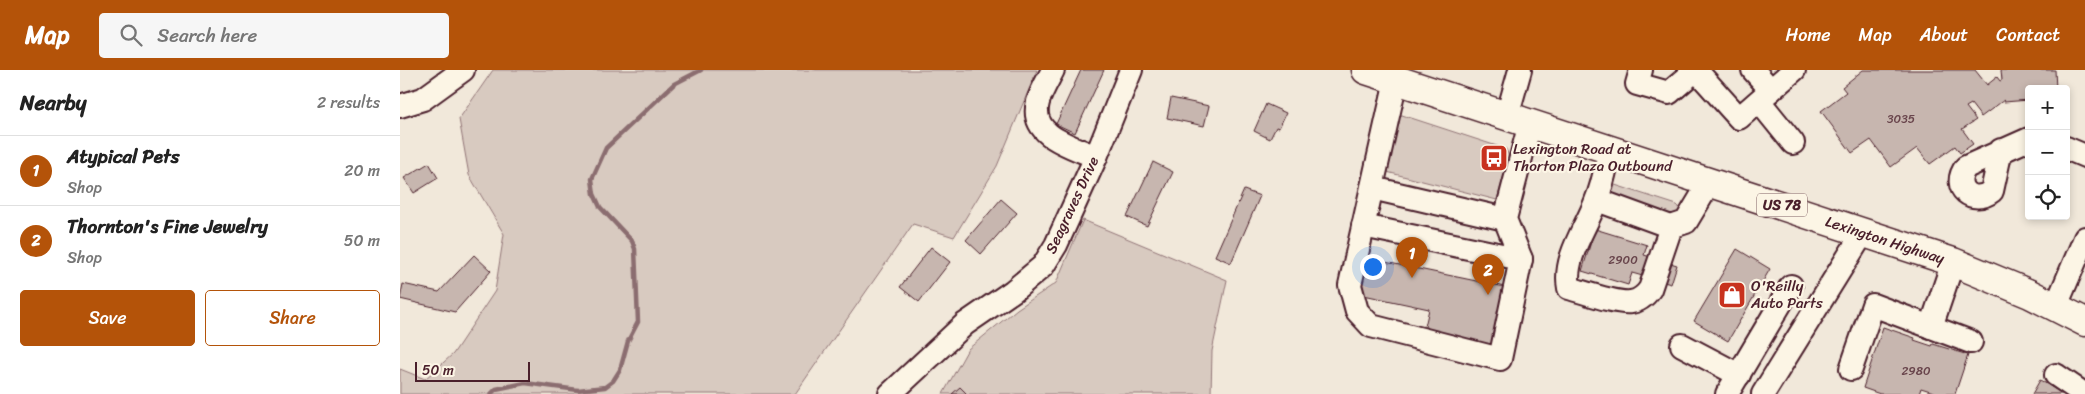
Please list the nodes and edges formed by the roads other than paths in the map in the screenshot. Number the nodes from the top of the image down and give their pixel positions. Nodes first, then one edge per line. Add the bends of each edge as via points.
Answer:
1 (463, 70) edge
2 (1053, 70) edge
3 (1131, 70) edge
4 (1366, 70) edge
5 (1520, 70) edge
6 (1641, 70) edge
7 (1754, 70) edge
8 (1794, 70) edge
9 (1396, 80) junction
10 (1765, 96) junction
11 (400, 106) edge
12 (1519, 120) junction
13 (2025, 141) edge
14 (1793, 143) dead end
15 (1610, 149) junction
16 (2001, 150) dead end
17 (2070, 150) edge
18 (2085, 156) edge
19 (1096, 157) junction
20 (1710, 182) junction
21 (1372, 188) junction
22 (1597, 200) junction
23 (1505, 219) junction
24 (1363, 226) junction
25 (1671, 227) junction
26 (1863, 232) junction
27 (2085, 238) edge
28 (1521, 259) junction
29 (1953, 262) junction
30 (1791, 286) dead end
31 (2056, 306) junction
32 (1772, 317) junction
33 (2085, 322) edge
34 (1932, 328) junction
35 (1801, 333) junction
36 (1971, 342) dead end
37 (1682, 345) dead end
38 (1851, 370) dead end
39 (1739, 374) junction
40 (2056, 374) dead end
41 (890, 394) edge
42 (1727, 394) edge
43 (1763, 394) edge
44 (2084, 394) edge

1 - 11 street via 423,99
2 - 19 street via 1038,100 1038,124 1048,136
3 - 19 street, Seagraves Drive
4 - 9 highway, Lexington Highway / US 78
5 - 12 street
6 - 10 street via 1637,84 1669,93 1696,70 1739,118
7 - 10 street
8 - 10 street
9 - 12 highway, Lexington Highway / US 78
9 - 21 street
10 - 14 street
12 - 15 highway, Lexington Highway / US 78
12 - 23 street
13 - 16 street
15 - 20 highway, Lexington Highway / US 78
15 - 22 street
17 - 18 street
19 - 41 street, Seagraves Drive via 1043,266 965,324
20 - 25 street via 1686,222
20 - 26 highway, Lexington Highway / US 78
21 - 23 street
21 - 24 street
22 - 25 street
22 - 25 street via 1575,248 1567,278 1569,288 1600,298 1630,302 1644,297 1650,289
23 - 28 street
24 - 28 street
24 - 28 street via 1350,285 1357,311 1371,326 1500,360
26 - 29 highway, Lexington Highway / US 78
26 - 35 street
27 - 31 street
29 - 31 highway, Lexington Highway / US 78
29 - 34 street
30 - 32 street
31 - 33 highway, US 78
32 - 35 street
32 - 39 street
34 - 36 street
34 - 38 street via 1873,305
35 - 43 street
37 - 39 street
39 - 42 street
40 - 44 street

